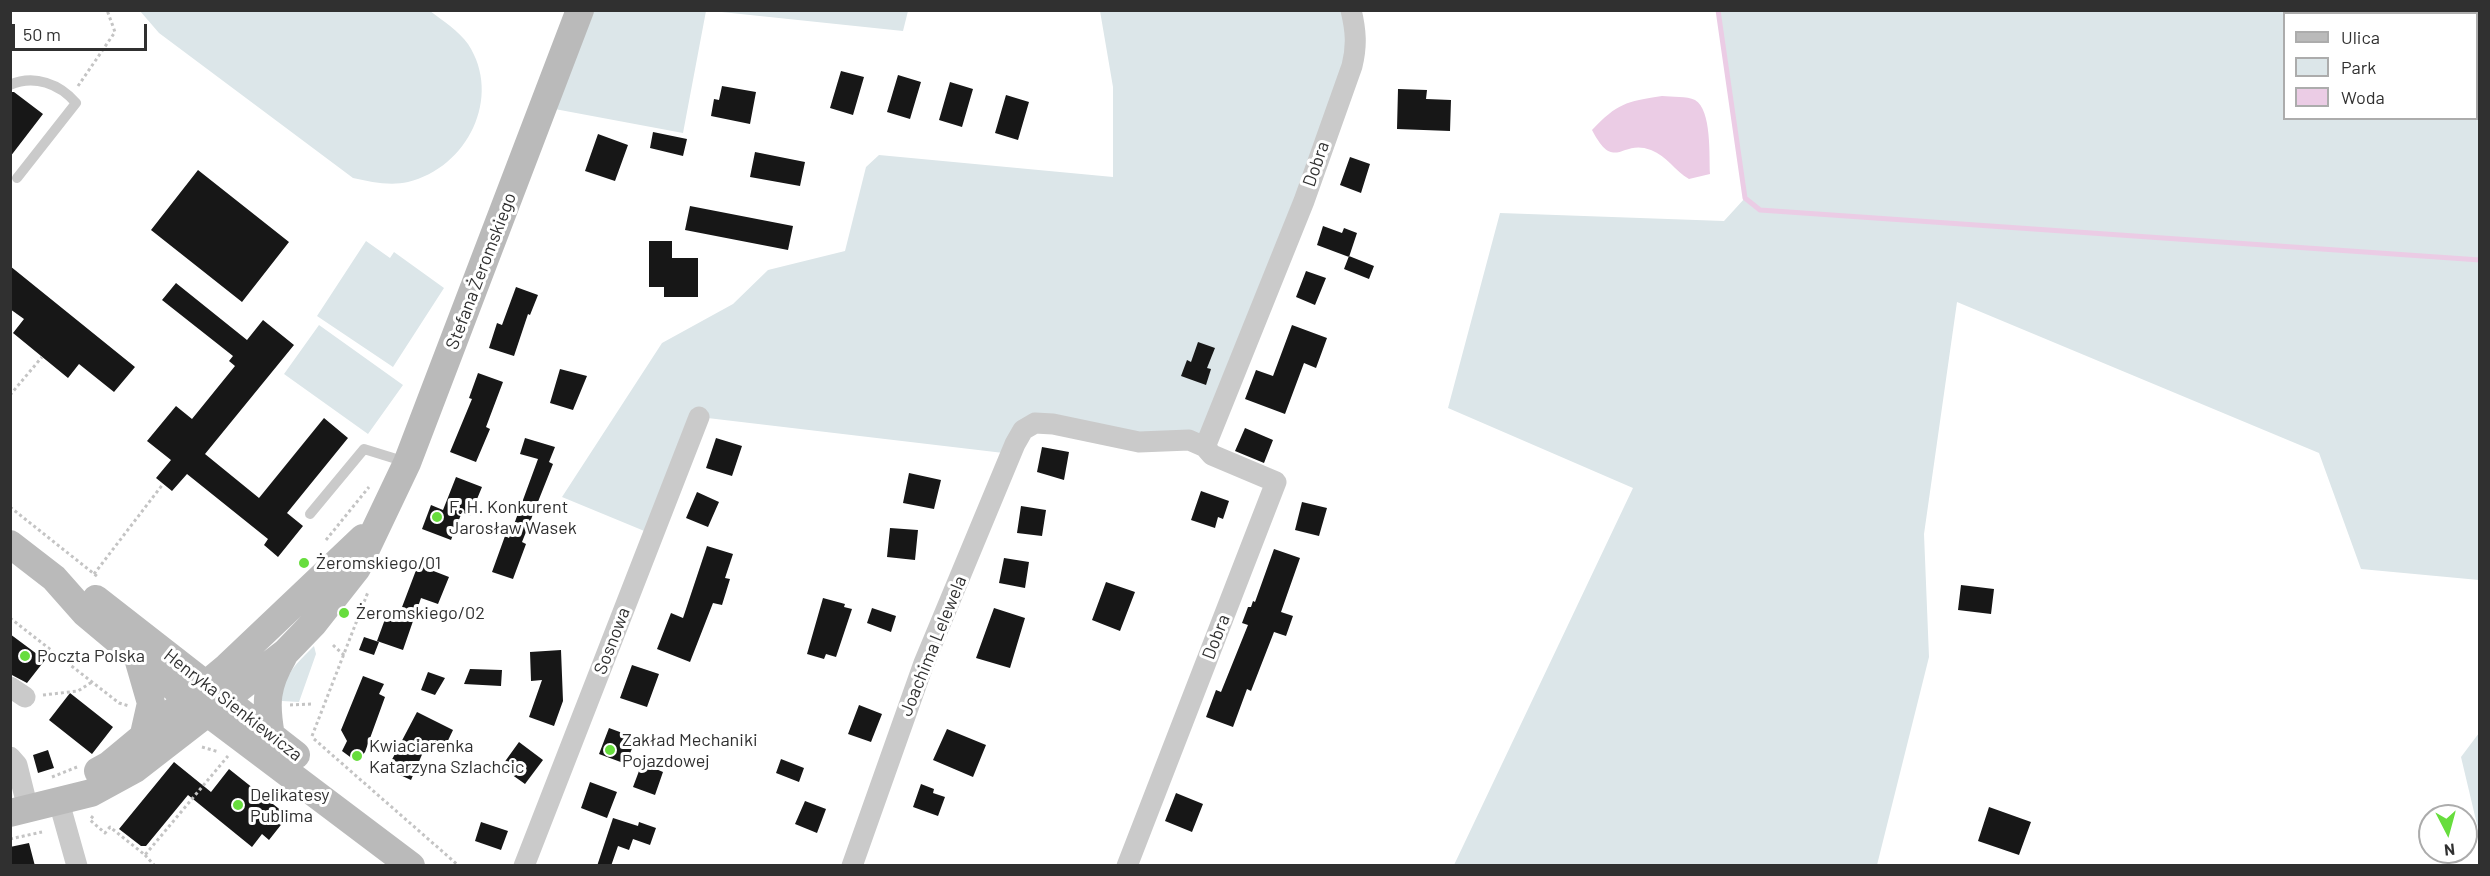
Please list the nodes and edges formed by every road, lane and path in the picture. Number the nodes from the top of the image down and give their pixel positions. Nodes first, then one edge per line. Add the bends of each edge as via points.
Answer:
1 (107, 10) edge
2 (580, 10) edge
3 (1351, 10) edge
4 (10, 84) edge
5 (70, 96) junction
6 (17, 178) dead end
7 (42, 357) dead end
8 (10, 395) edge
9 (699, 417) dead end
10 (1023, 430) joint
11 (1205, 447) junction
12 (407, 463) junction
13 (163, 484) dead end
14 (310, 514) dead end
15 (377, 529) junction
16 (10, 544) edge
17 (94, 574) dead end
18 (54, 578) junction
19 (10, 618) edge
20 (333, 645) dead end
21 (286, 652) junction
22 (345, 656) dead end
23 (138, 658) junction
24 (92, 682) junction
25 (18, 692) edge
26 (207, 699) junction
27 (313, 704) dead end
28 (285, 705) dead end
29 (130, 706) dead end
30 (144, 734) junction
31 (271, 736) junction
32 (312, 736) dead end
33 (194, 744) dead end
34 (228, 756) junction
35 (10, 758) edge
36 (238, 763) dead end
37 (59, 802) junction
38 (95, 814) dead end
39 (27, 818) edge
40 (10, 839) edge
41 (145, 855) junction
42 (77, 866) edge
43 (156, 866) edge
44 (411, 866) edge
45 (433, 866) edge
46 (459, 866) edge
47 (524, 866) edge
48 (852, 866) edge
49 (1127, 866) edge

1 - 5 path via 115,32
2 - 12 street, Stefana Żeromskiego
3 - 11 street, Dobra via 1356,31 1352,66 1304,201
4 - 5 lane via 20,80 44,82
5 - 6 lane via 76,103 69,115
7 - 8 path
9 - 47 street, Sosnowa
10 - 11 street, Dobra via 1035,423 1053,424 1139,441 1189,441
10 - 48 street, Joachima Lelewela via 924,663
11 - 49 street, Dobra via 1212,455 1276,482
12 - 14 lane via 364,448
12 - 15 street, Stefana Żeromskiego
13 - 17 path
15 - 21 street, Stefana Żeromskiego via 357,568
15 - 26 street, Stefana Żeromskiego via 359,541
16 - 18 street, Henryka Sienkiewicza
18 - 23 street, Henryka Sienkiewicza via 85,613
18 - 26 street, Henryka Sienkiewicza via 100,601
19 - 24 path
20 - 22 path
21 - 26 street, Stefana Żeromskiego
21 - 31 street, Stefana Żeromskiego via 271,677 266,707
23 - 26 street, Henryka Sienkiewicza
23 - 30 street via 152,703
24 - 25 path via 78,691
24 - 29 path via 119,703
26 - 30 street
26 - 31 street, Henryka Sienkiewicza
26 - 37 street via 135,768 91,793
26 - 44 street, Henryka Sienkiewicza
27 - 28 path
30 - 37 street
31 - 45 street, Henryka Sienkiewicza
32 - 46 path
33 - 34 path
34 - 36 path
34 - 41 path
35 - 39 street via 17,765
37 - 39 street
37 - 42 street
38 - 41 path via 90,820 105,832 110,826
39 - 40 path
41 - 43 path

